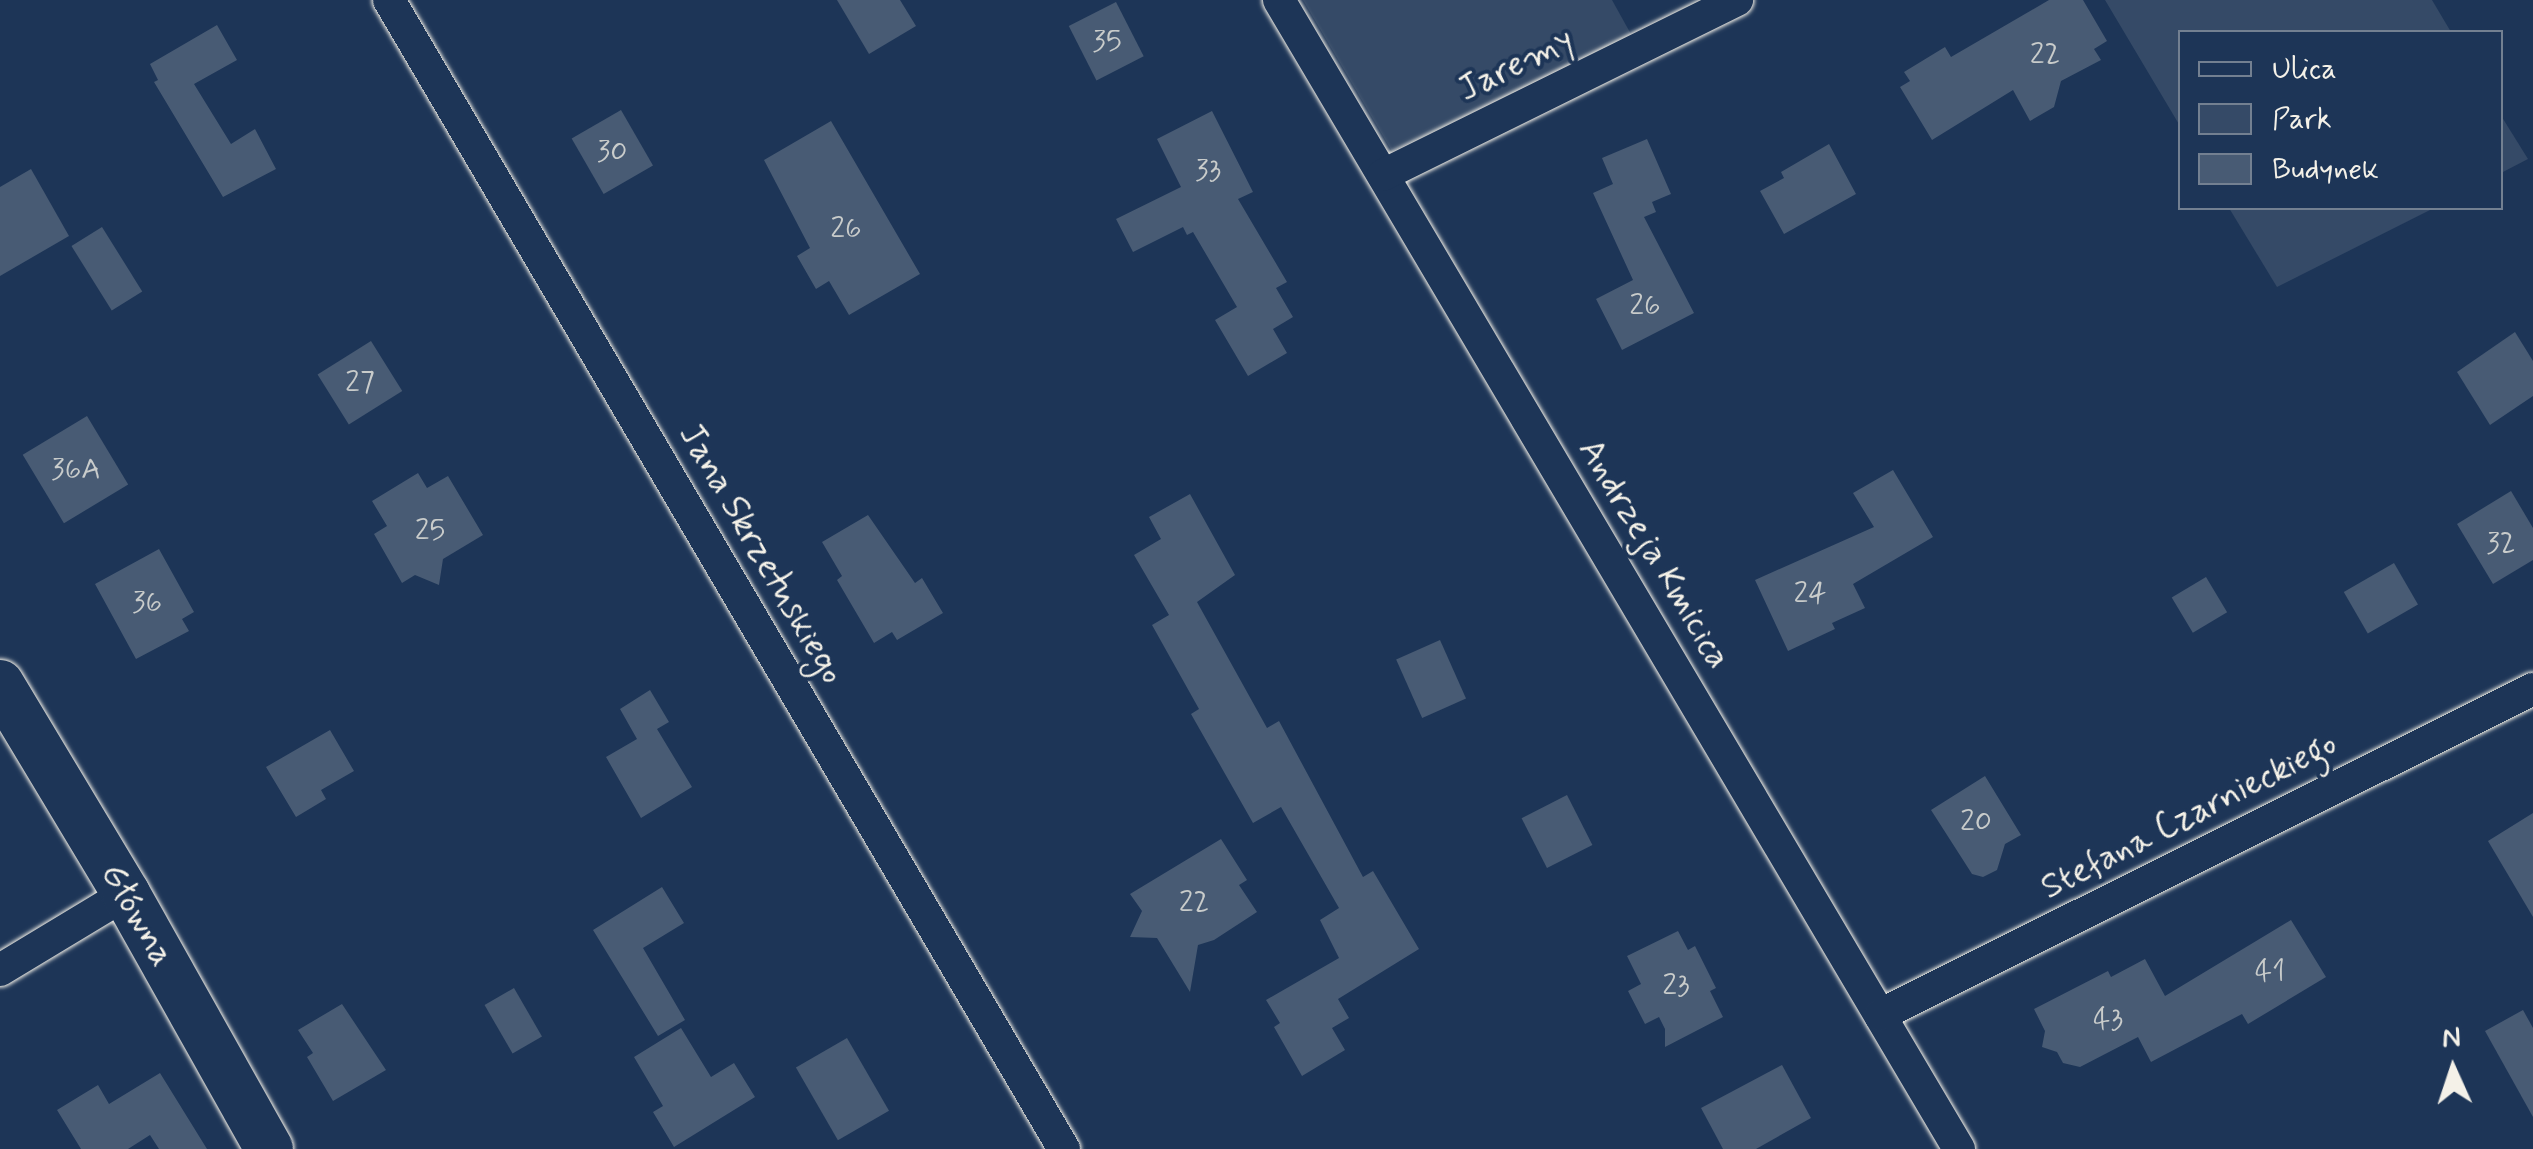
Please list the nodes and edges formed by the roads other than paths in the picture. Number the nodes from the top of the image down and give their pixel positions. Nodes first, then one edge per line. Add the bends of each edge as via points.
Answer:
1 (389, 0) edge
2 (1279, 0) edge
3 (1738, 0) edge
4 (1384, 175) junction
5 (0, 684) edge
6 (2533, 689) edge
7 (126, 894) junction
8 (0, 970) edge
9 (1880, 1015) junction
10 (269, 1149) edge
11 (1064, 1149) edge
12 (1959, 1149) edge

1 - 11 street, Jana Skrzetuskiego
2 - 4 street, Andrzeja Kmicica
3 - 4 street, Jaremy
4 - 9 street, Andrzeja Kmicica
5 - 7 street, Główna
6 - 9 street, Stefana Czarnieckiego
7 - 8 street
7 - 10 street, Główna
9 - 12 street, Andrzeja Kmicica

